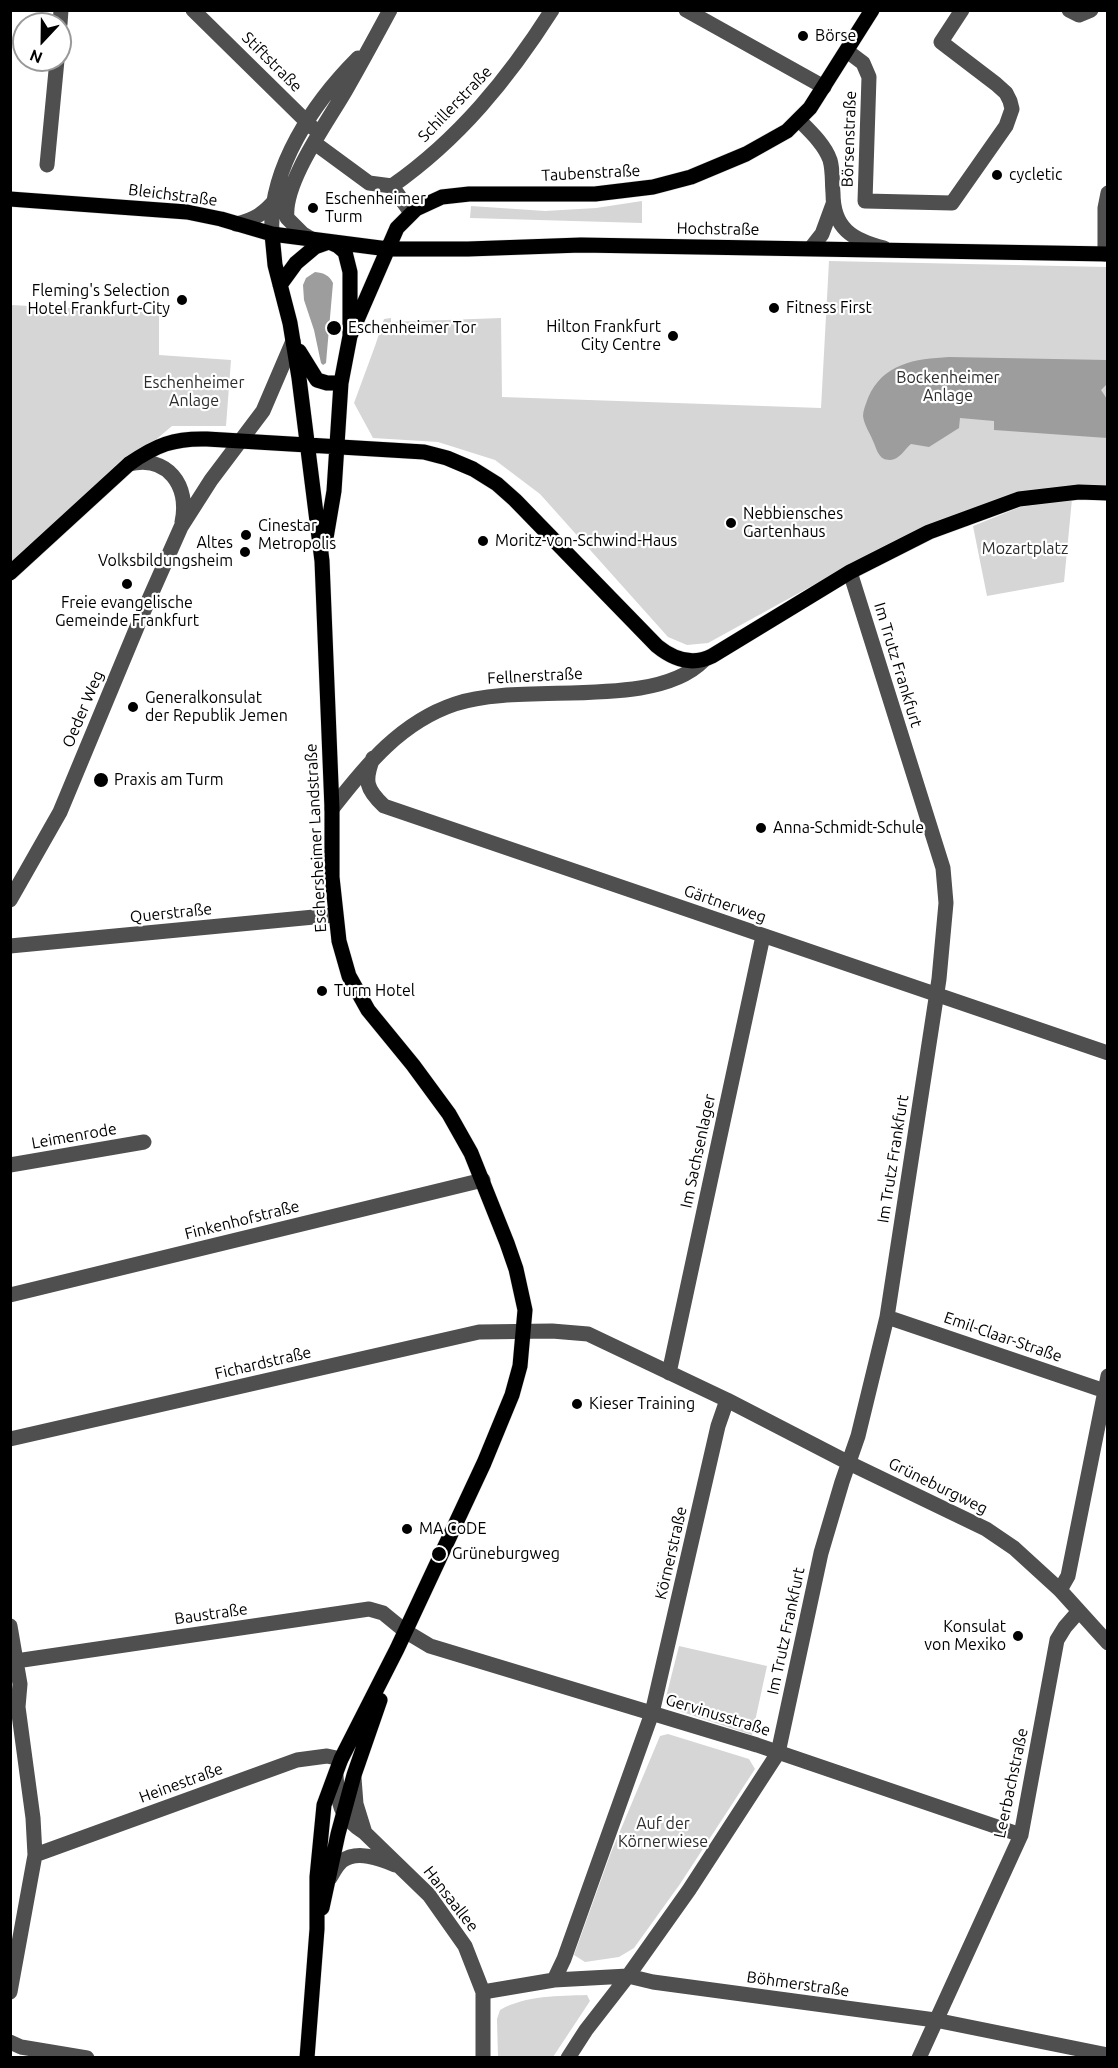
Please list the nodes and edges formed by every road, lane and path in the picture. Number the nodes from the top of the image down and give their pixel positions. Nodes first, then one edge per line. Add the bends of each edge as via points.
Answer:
1 (194, 10) edge
2 (390, 10) edge
3 (552, 10) edge
4 (686, 10) edge
5 (872, 10) edge
6 (1069, 10) edge
7 (1091, 10) edge
8 (958, 17) edge
9 (369, 47) junction
10 (847, 51) junction
11 (56, 72) edge
12 (824, 87) junction
13 (799, 120) junction
14 (306, 121) junction
15 (317, 145) junction
16 (47, 165) dead end
17 (392, 186) junction
18 (1107, 193) edge
19 (10, 199) edge
20 (276, 199) junction
21 (833, 204) junction
22 (411, 213) junction
23 (236, 224) junction
24 (272, 234) junction
25 (313, 240) junction
26 (329, 242) junction
27 (811, 248) junction
28 (388, 249) junction
29 (889, 249) junction
30 (1106, 254) edge
31 (280, 285) junction
32 (350, 336) junction
33 (293, 341) junction
34 (341, 383) junction
35 (241, 441) junction
36 (309, 444) junction
37 (336, 446) junction
38 (129, 464) junction
39 (1107, 494) edge
40 (181, 528) junction
41 (322, 561) junction
42 (850, 572) junction
43 (10, 573) edge
44 (703, 661) junction
45 (373, 758) junction
46 (332, 809) junction
47 (10, 900) edge
48 (335, 915) junction
49 (763, 936) junction
50 (10, 946) edge
51 (936, 995) junction
52 (1107, 1053) edge
53 (144, 1142) dead end
54 (10, 1165) edge
55 (483, 1180) junction
56 (10, 1295) edge
57 (886, 1317) junction
58 (524, 1331) junction
59 (669, 1373) junction
60 (1107, 1386) edge
61 (727, 1400) junction
62 (10, 1439) edge
63 (849, 1463) junction
64 (1060, 1590) junction
65 (1080, 1611) junction
66 (10, 1626) edge
67 (405, 1631) junction
68 (1107, 1643) edge
69 (397, 1649) junction
70 (16, 1661) junction
71 (14, 1708) edge
72 (652, 1713) junction
73 (778, 1753) junction
74 (341, 1759) junction
75 (354, 1775) junction
76 (336, 1776) junction
77 (343, 1815) junction
78 (366, 1833) junction
79 (1021, 1835) junction
80 (35, 1855) junction
81 (403, 1868) junction
82 (330, 1878) junction
83 (316, 1929) junction
84 (628, 1976) junction
85 (554, 1980) junction
86 (10, 1992) edge
87 (483, 1992) junction
88 (935, 2020) junction
89 (10, 2042) edge
90 (1107, 2055) edge
91 (87, 2058) edge
92 (307, 2058) edge
93 (483, 2058) edge
94 (568, 2058) edge
95 (919, 2058) edge

1 - 14 street, Stiftstraße
2 - 9 street
3 - 17 street, Schillerstraße via 488,101 439,149
4 - 12 street
5 - 10 main road, Börsenstraße
6 - 7 street via 1079,15
8 - 10 street, Börsenstraße via 941,42 1001,89 1012,109 1006,126 952,203 865,201 869,77 863,63
9 - 14 street
9 - 15 street
10 - 12 main road, Börsenstraße
11 - 16 street
12 - 13 main road, Taubenstraße
13 - 21 street, Börsenstraße via 830,159
13 - 22 main road, Taubenstraße via 746,154 691,177 653,187 595,194 469,194 442,198
14 - 15 street, Stiftstraße via 313,127
14 - 20 street via 283,167
15 - 17 street via 369,183
15 - 25 street via 294,182 286,211 292,224
17 - 22 street
18 - 30 street
19 - 23 main road, Bleichstraße via 187,212
20 - 23 street via 267,210
20 - 24 street
21 - 27 street, Börsenstraße via 822,234
21 - 29 street, Börsenstraße via 839,223 850,234
22 - 28 main road, Taubenstraße via 397,228
23 - 24 main road, Bleichstraße
24 - 25 main road, Bleichstraße
24 - 31 main road
25 - 26 main road, Bleichstraße
26 - 28 main road, Hochstraße
26 - 31 main road via 304,255
26 - 32 main road via 345,252 349,263
27 - 28 main road, Hochstraße via 581,245
27 - 29 main road, Hochstraße
28 - 32 main road
29 - 30 main road, Hochstraße
31 - 33 main road
32 - 34 main road
33 - 34 main road via 313,377
33 - 35 street via 267,405
33 - 36 main road
34 - 37 main road
35 - 36 main road
35 - 38 main road via 173,441 155,447
35 - 40 street, Oeder Weg
36 - 37 main road
36 - 41 main road, Eschersheimer Landstraße
37 - 41 main road, Eschersheimer Landstraße via 334,491
37 - 44 main road via 424,452 480,473 515,500 665,653 683,660
38 - 40 street, Oeder Weg via 149,462 173,476 184,502
38 - 43 main road
39 - 42 main road via 1079,492 1019,499 929,532
40 - 47 street, Oeder Weg via 60,812
41 - 46 main road, Eschersheimer Landstraße
42 - 44 main road
42 - 51 street, Im Trutz Frankfurt via 943,868 946,903
44 - 45 street, Fellnerstraße via 672,679 639,688 483,696 454,704 410,725
45 - 46 street, Fellnerstraße
45 - 49 street, Gärtnerweg via 367,776 369,788 384,806
46 - 48 main road, Eschersheimer Landstraße
48 - 50 street, Querstraße
48 - 55 main road, Eschersheimer Landstraße via 350,976 368,1010 449,1114
49 - 51 street, Gärtnerweg
49 - 59 street, Im Sachsenlager
51 - 52 street, Gärtnerweg
51 - 57 street, Im Trutz Frankfurt
53 - 54 street, Leimenrode
55 - 56 street, Finkenhofstraße
55 - 58 main road, Eschersheimer Landstraße via 516,1269 525,1310
57 - 60 street, Emil-Claar-Straße
57 - 63 street, Im Trutz Frankfurt
58 - 59 street, Grüneburgweg via 588,1334
58 - 62 street, Fichardstraße via 478,1332
58 - 67 main road, Eschersheimer Landstraße via 512,1395
59 - 61 street, Grüneburgweg
60 - 64 street via 1068,1576
61 - 63 street, Grüneburgweg
61 - 72 street, Körnerstraße
63 - 64 street, Grüneburgweg via 986,1529 1014,1548
63 - 73 street, Im Trutz Frankfurt via 821,1553
64 - 65 street, Grüneburgweg
65 - 68 street, Grüneburgweg
65 - 79 street, Leerbachstraße via 1057,1640
66 - 70 street
67 - 69 main road, Eschersheimer Landstraße
67 - 70 street, Baustraße via 383,1613 369,1609
67 - 72 street, Gervinusstraße via 430,1646
69 - 74 main road, Eschersheimer Landstraße
69 - 75 main road, Eschersheimer Landstraße
70 - 71 street via 20,1684
71 - 80 street via 33,1818
72 - 73 street, Gervinusstraße
72 - 85 street
73 - 79 street, Gervinusstraße
73 - 84 street
74 - 76 main road, Eschersheimer Landstraße
74 - 80 street, Heinestraße via 327,1756 297,1760
75 - 77 main road, Eschersheimer Landstraße
75 - 78 street, Hansaallee via 356,1804
76 - 77 street
76 - 83 main road, Eschersheimer Landstraße via 323,1811
77 - 78 street, Hansaallee
77 - 82 main road, Eschersheimer Landstraße
78 - 81 street, Hansaallee
79 - 88 street, Leerbachstraße
80 - 86 street
81 - 82 street, Hansaallee via 368,1855 342,1861
81 - 87 street, Hansaallee via 429,1895 465,1946
82 - 83 main road, Eschersheimer Landstraße
83 - 92 main road, Eschersheimer Landstraße
84 - 85 street, Böhmerstraße
84 - 88 street, Böhmerstraße
84 - 94 street
85 - 87 street, Böhmerstraße
87 - 93 street, Hansaallee
88 - 90 street, Böhmerstraße
88 - 95 street, Leerbachstraße
89 - 91 street via 21,2048

